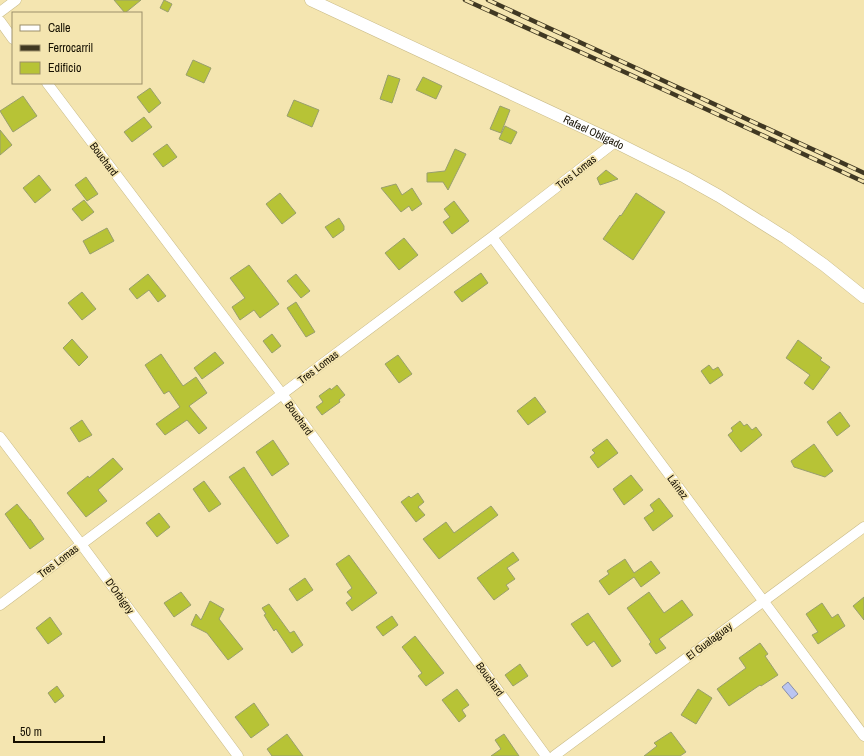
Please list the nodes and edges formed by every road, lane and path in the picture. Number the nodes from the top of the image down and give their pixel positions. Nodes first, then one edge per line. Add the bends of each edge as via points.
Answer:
1 (16, 0) edge
2 (311, 0) edge
3 (0, 12) edge
4 (0, 22) edge
5 (12, 38) edge
6 (48, 84) edge
7 (615, 142) junction
8 (492, 237) junction
9 (863, 295) edge
10 (282, 394) junction
11 (0, 437) edge
12 (864, 527) edge
13 (82, 544) junction
14 (763, 600) junction
15 (0, 605) edge
16 (864, 736) edge
17 (238, 756) edge
18 (546, 756) edge
19 (554, 756) edge

1 - 3 street
2 - 7 street, Rafael Obligado
4 - 5 street
6 - 10 street, Bouchard
7 - 8 street, Tres Lomas
7 - 9 street, Rafael Obligado via 685,177 753,217
8 - 10 street, Tres Lomas
8 - 14 street, Láinez
10 - 13 street, Tres Lomas
10 - 18 street, Bouchard
11 - 13 street, D'Orbigny
12 - 14 street, El Gualaguay
13 - 15 street, Tres Lomas
13 - 17 street, D'Orbigny
14 - 16 street, Láinez
14 - 19 street, El Gualaguay

